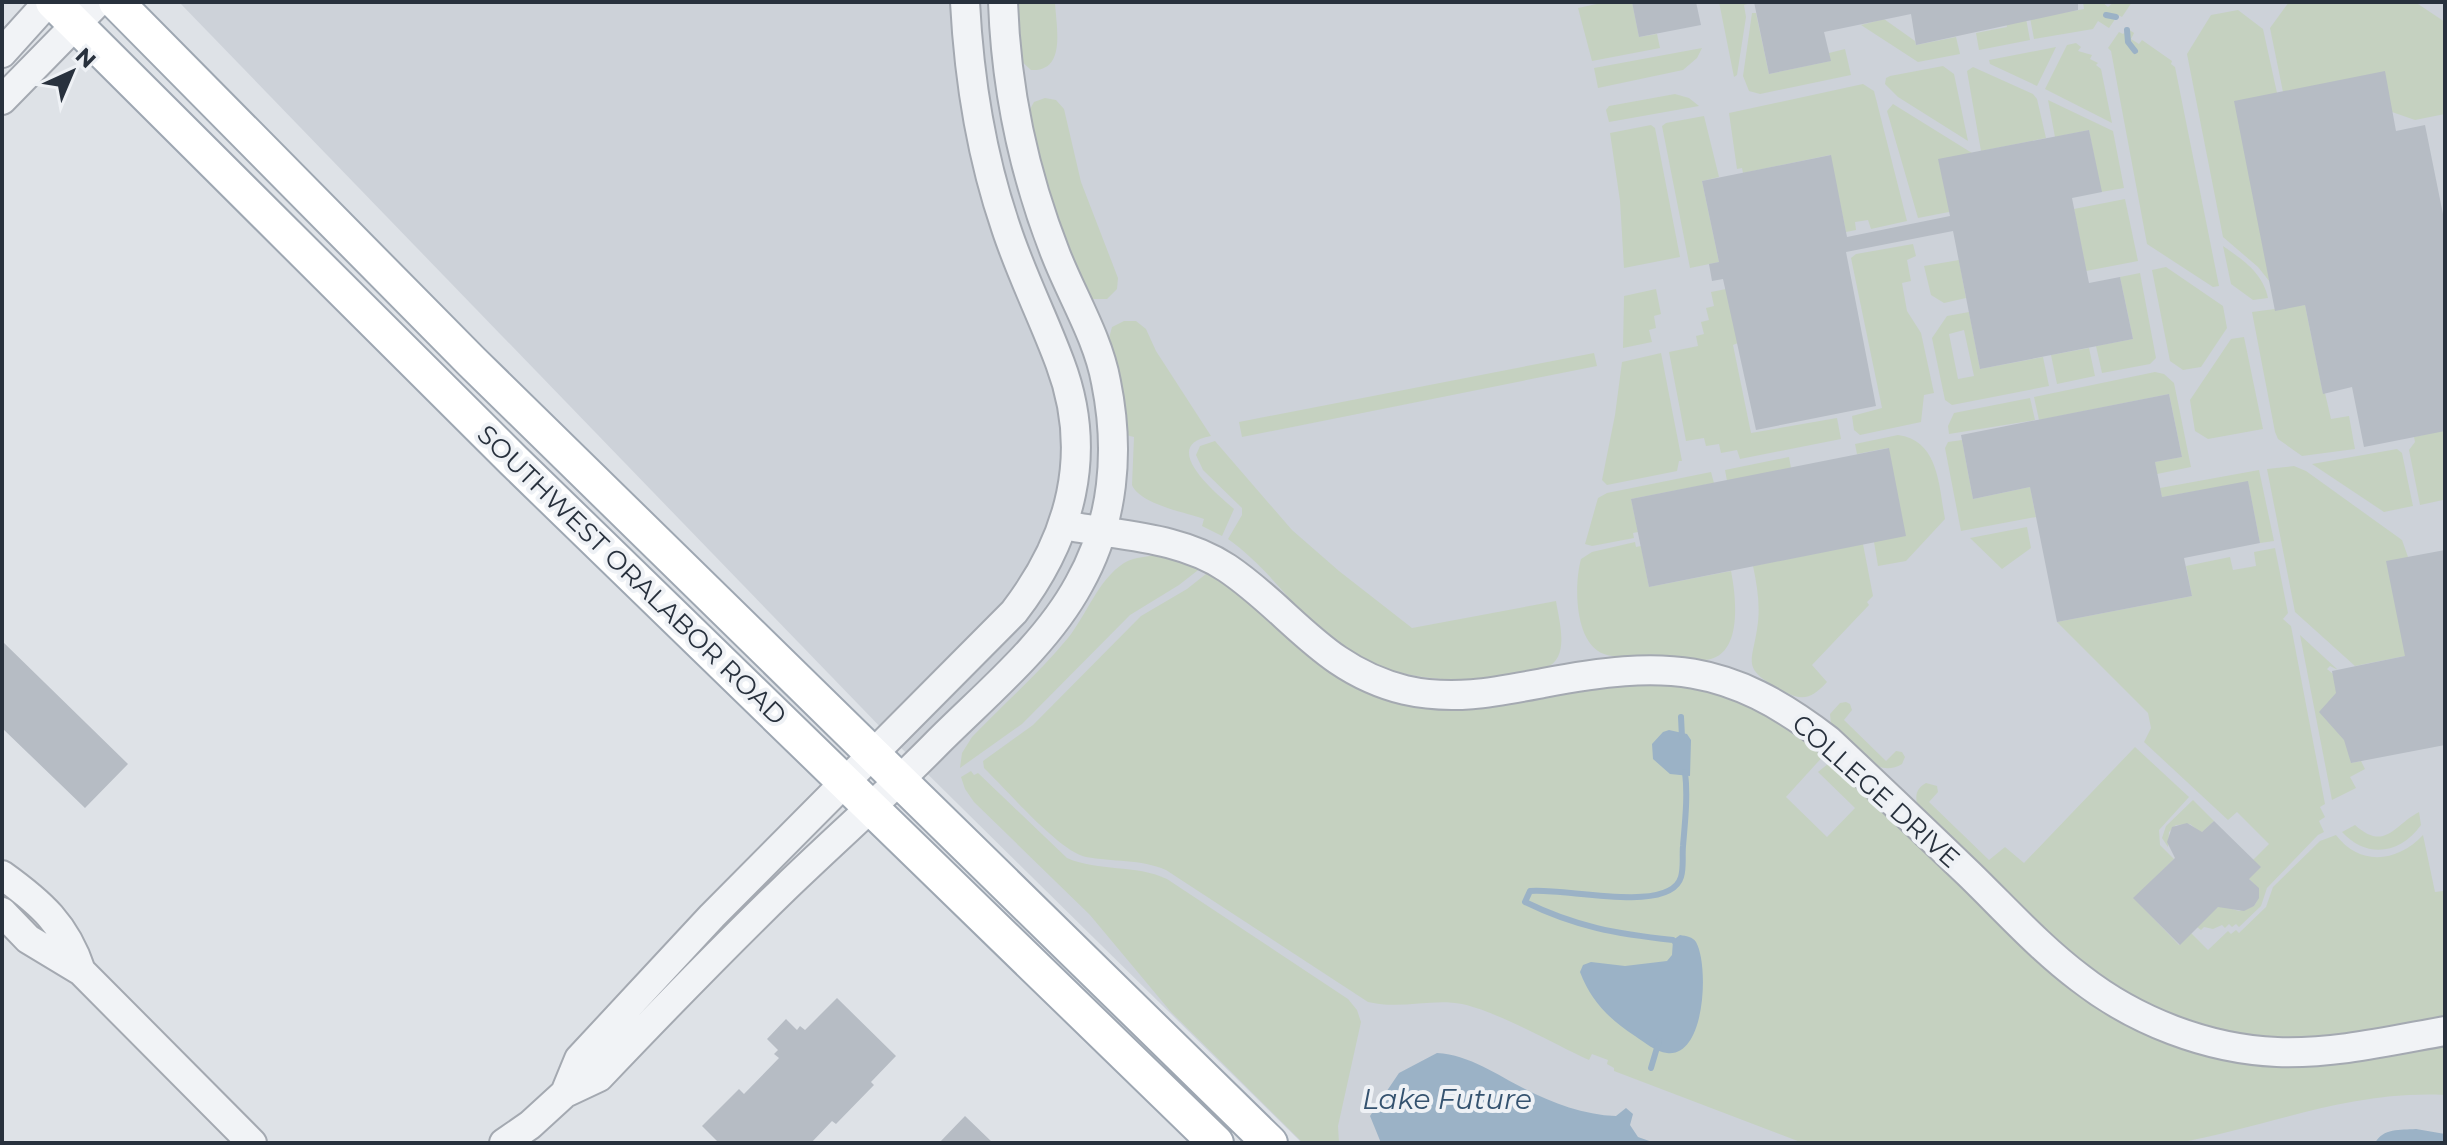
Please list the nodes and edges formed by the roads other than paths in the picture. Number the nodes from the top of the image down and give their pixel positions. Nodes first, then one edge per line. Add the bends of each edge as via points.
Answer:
1 (116, 2) edge
2 (965, 2) edge
3 (1003, 2) edge
4 (69, 8) edge
5 (2, 53) edge
6 (2, 100) edge
7 (1064, 525) junction
8 (1101, 532) junction
9 (872, 753) junction
10 (901, 780) junction
11 (845, 781) junction
12 (872, 807) junction
13 (2, 875) edge
14 (2, 912) edge
15 (81, 971) junction
16 (2445, 1031) edge
17 (565, 1093) junction
18 (248, 1142) edge
19 (504, 1143) edge
20 (1216, 1143) edge
21 (1270, 1143) edge

1 - 9 main road, SOUTHWEST ORALABOR ROAD via 461,351
2 - 7 street via 972,84 995,194 1030,296 1061,364 1075,421 1075,475
3 - 8 street via 1010,93 1031,183 1106,379 1114,440 1110,499
4 - 5 street
4 - 6 street
4 - 11 main road, SOUTHWEST ORALABOR ROAD via 503,450
7 - 8 street, COLLEGE DRIVE
7 - 9 street via 1044,570 1014,612
8 - 10 street via 1080,583 1054,622
8 - 16 street, COLLEGE DRIVE via 1195,551 1227,568 1333,657 1406,690 1471,696 1607,672 1656,669 1701,675 1751,692 1828,740 2079,978 2129,1010 2178,1031 2236,1047 2313,1052
9 - 10 main road, SOUTHWEST ORALABOR ROAD
9 - 11 street
10 - 12 street
10 - 21 main road, SOUTHWEST ORALABOR ROAD
11 - 12 main road, SOUTHWEST ORALABOR ROAD
11 - 17 street via 579,1059
12 - 17 street via 599,1077
12 - 20 main road, SOUTHWEST ORALABOR ROAD
13 - 15 street via 63,929
14 - 15 street via 28,939
15 - 18 street
17 - 19 street

